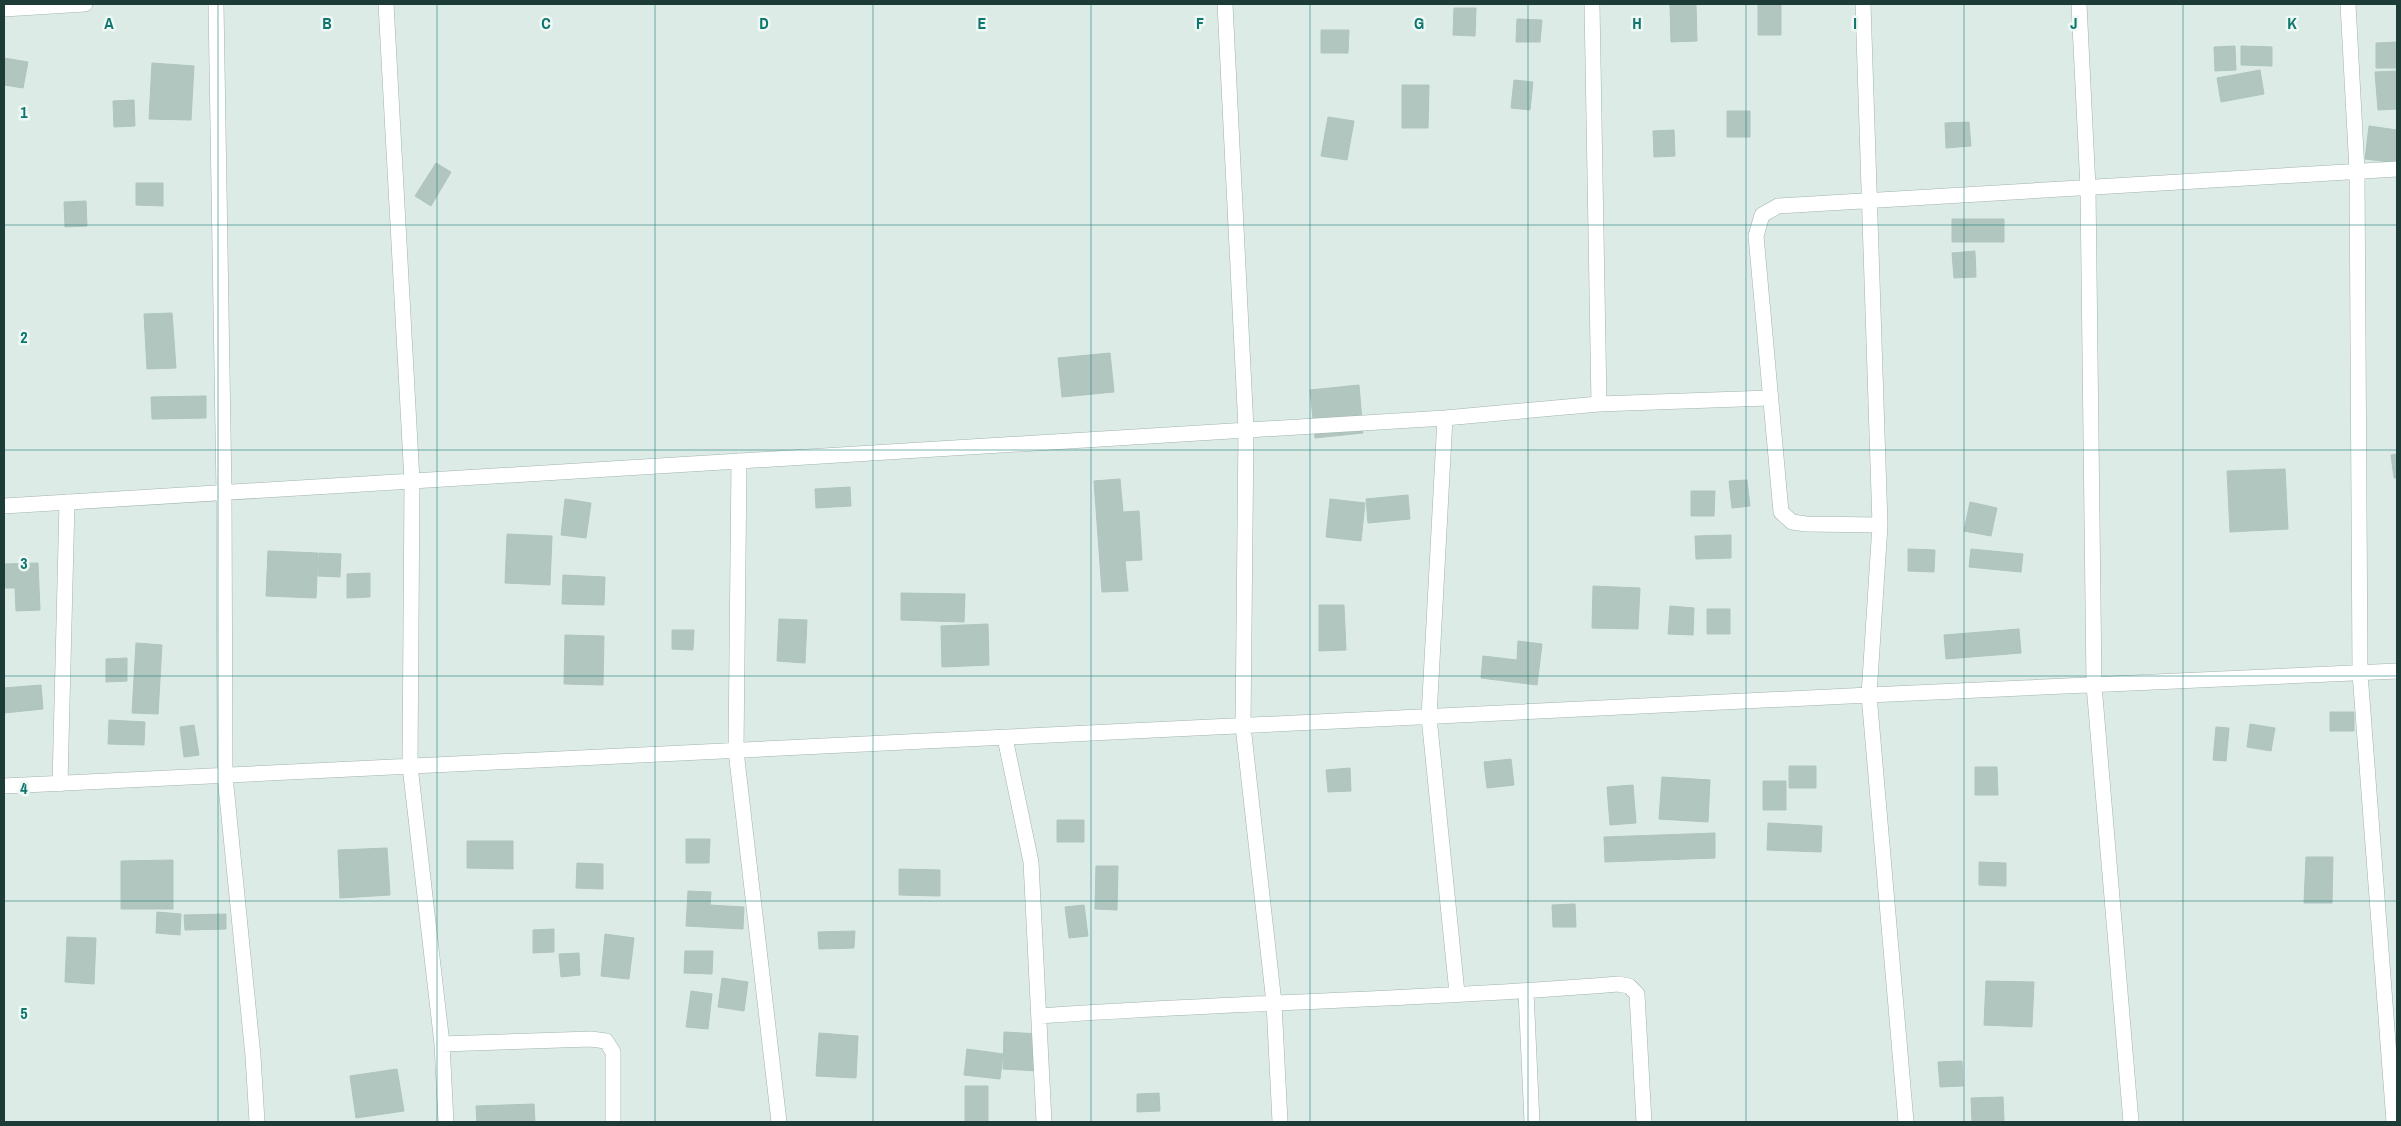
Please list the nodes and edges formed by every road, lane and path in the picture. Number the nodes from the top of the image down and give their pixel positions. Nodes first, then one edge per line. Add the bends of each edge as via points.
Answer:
1 (85, 4) edge
2 (216, 4) edge
3 (386, 4) edge
4 (1225, 4) edge
5 (1592, 4) edge
6 (1863, 4) edge
7 (2079, 4) edge
8 (2348, 4) edge
9 (4, 9) edge
10 (2397, 169) edge
11 (2357, 171) junction
12 (2088, 188) junction
13 (1870, 202) junction
14 (1769, 398) junction
15 (1599, 404) junction
16 (1444, 418) junction
17 (1246, 429) junction
18 (739, 461) junction
19 (412, 481) junction
20 (224, 492) junction
21 (67, 502) junction
22 (4, 506) edge
23 (1880, 525) junction
24 (2397, 671) edge
25 (2360, 673) junction
26 (2094, 685) junction
27 (1869, 695) junction
28 (1429, 717) junction
29 (1243, 726) junction
30 (1005, 738) junction
31 (736, 751) junction
32 (410, 766) junction
33 (225, 776) junction
34 (60, 784) junction
35 (4, 786) edge
36 (1526, 992) junction
37 (1457, 993) junction
38 (1274, 1003) junction
39 (1040, 1016) junction
40 (442, 1044) junction
41 (257, 1122) edge
42 (446, 1122) edge
43 (613, 1122) edge
44 (779, 1122) edge
45 (1044, 1122) edge
46 (1280, 1122) edge
47 (1532, 1122) edge
48 (1644, 1122) edge
49 (1906, 1122) edge
50 (2131, 1122) edge
51 (2394, 1122) edge

1 - 9 street
2 - 20 street
3 - 19 street
4 - 17 street
5 - 15 street
6 - 13 street
7 - 12 street
8 - 11 street
10 - 11 street
11 - 12 street
11 - 25 street
12 - 13 street
12 - 26 street
13 - 14 street via 1778,206 1762,215 1756,236
13 - 23 street
14 - 15 street
14 - 23 street via 1781,512 1792,522 1806,524
15 - 16 street
16 - 17 street
16 - 28 street
17 - 18 street
17 - 29 street
18 - 19 street
18 - 31 street
19 - 20 street
19 - 32 street
20 - 21 street
20 - 33 street
21 - 22 street
21 - 34 street
23 - 27 street
24 - 25 street
25 - 26 street
25 - 51 street
26 - 27 street
26 - 50 street
27 - 28 street
27 - 49 street
28 - 29 street
28 - 37 street
29 - 30 street
29 - 38 street
30 - 31 street
30 - 39 street via 1031,862
31 - 32 street
31 - 44 street
32 - 33 street
32 - 40 street
33 - 34 street
33 - 41 street
34 - 35 street
36 - 37 street
36 - 47 street
36 - 48 street via 1618,984 1629,986 1637,994
37 - 38 street
38 - 39 street
38 - 46 street
39 - 45 street
40 - 42 street
40 - 43 street via 606,1041 612,1052

